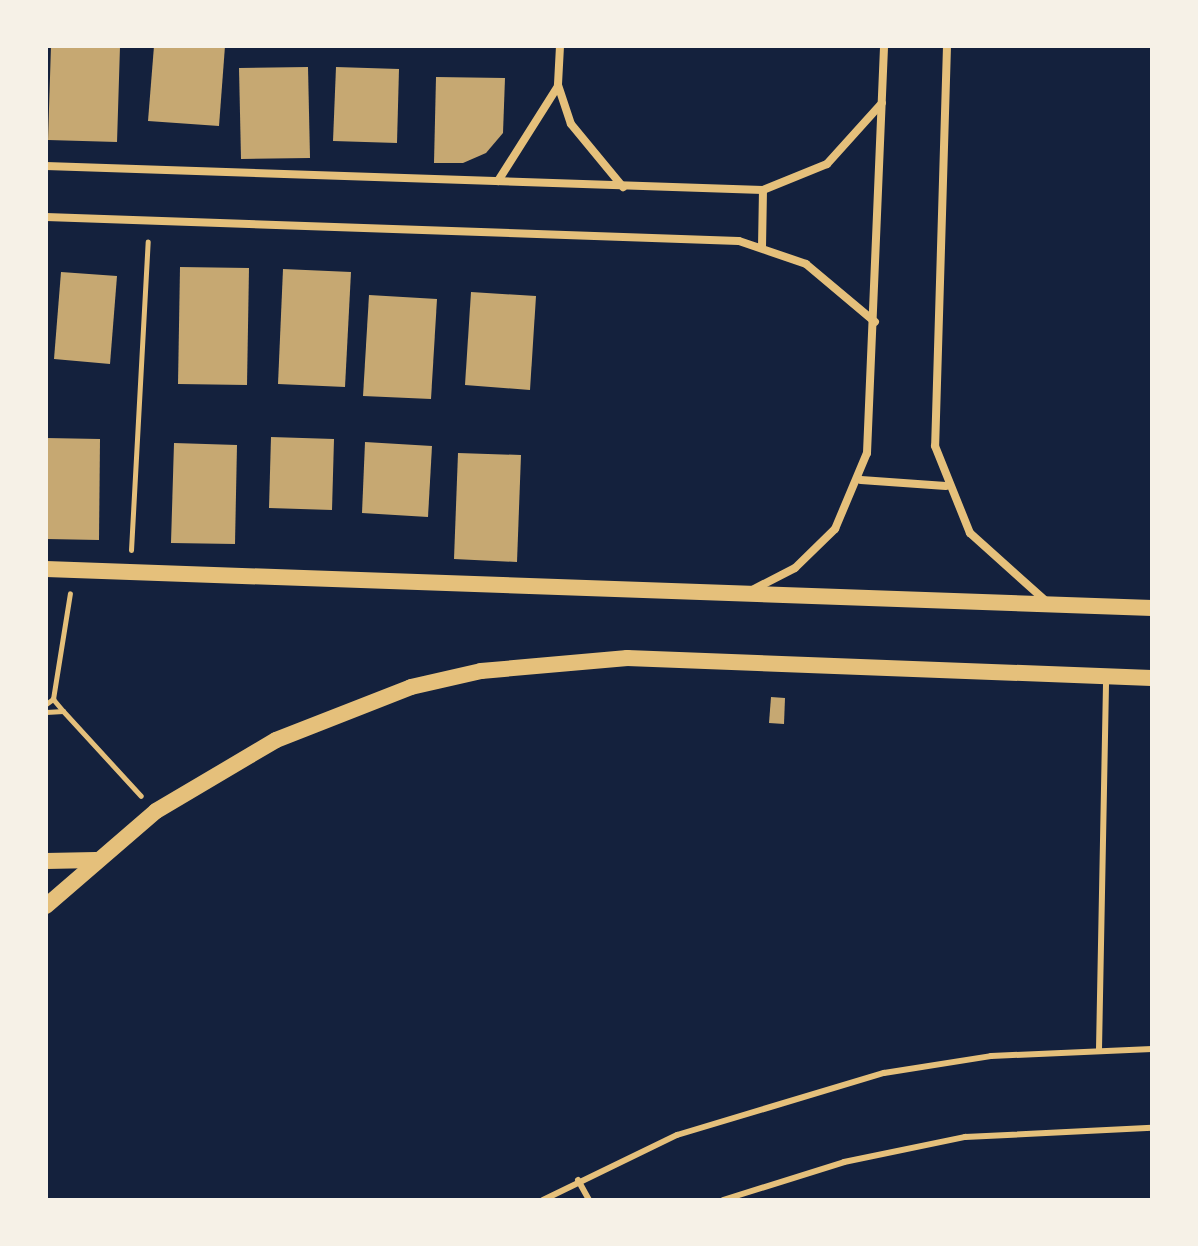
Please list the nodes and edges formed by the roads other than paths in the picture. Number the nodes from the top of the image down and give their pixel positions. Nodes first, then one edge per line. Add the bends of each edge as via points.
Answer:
1 (560, 46) edge
2 (884, 46) edge
3 (947, 46) edge
4 (558, 85) junction
5 (882, 103) junction
6 (46, 166) edge
7 (498, 181) junction
8 (623, 187) junction
9 (763, 190) junction
10 (46, 217) edge
11 (762, 247) junction
12 (875, 322) junction
13 (861, 480) junction
14 (946, 486) junction
15 (46, 569) edge
16 (745, 593) junction
17 (1051, 604) junction
18 (1152, 608) edge
19 (1106, 676) junction
20 (1152, 678) edge
21 (96, 860) junction
22 (46, 861) edge
23 (46, 906) edge
24 (1099, 1049) junction
25 (1152, 1049) edge
26 (1152, 1128) edge
27 (578, 1180) junction
28 (543, 1200) edge
29 (589, 1200) edge
30 (723, 1200) edge

1 - 4 street
2 - 5 street
3 - 14 street via 935,425
4 - 7 street
4 - 8 street via 581,142
5 - 9 street via 827,164
5 - 12 street
6 - 7 street
7 - 8 street
8 - 9 street
9 - 11 street
10 - 11 street via 714,239
11 - 12 street via 826,275
12 - 13 street
13 - 14 street
13 - 16 street via 816,550
14 - 17 street via 993,561
15 - 16 main road
16 - 17 main road
17 - 18 main road
19 - 20 main road
19 - 21 main road via 627,658 510,666 343,710 276,740 156,811
19 - 24 lane
21 - 22 main road
21 - 23 main road
24 - 25 lane
24 - 27 lane via 991,1056 794,1096 677,1135
26 - 30 lane via 965,1137 844,1162
27 - 28 lane
27 - 29 lane

